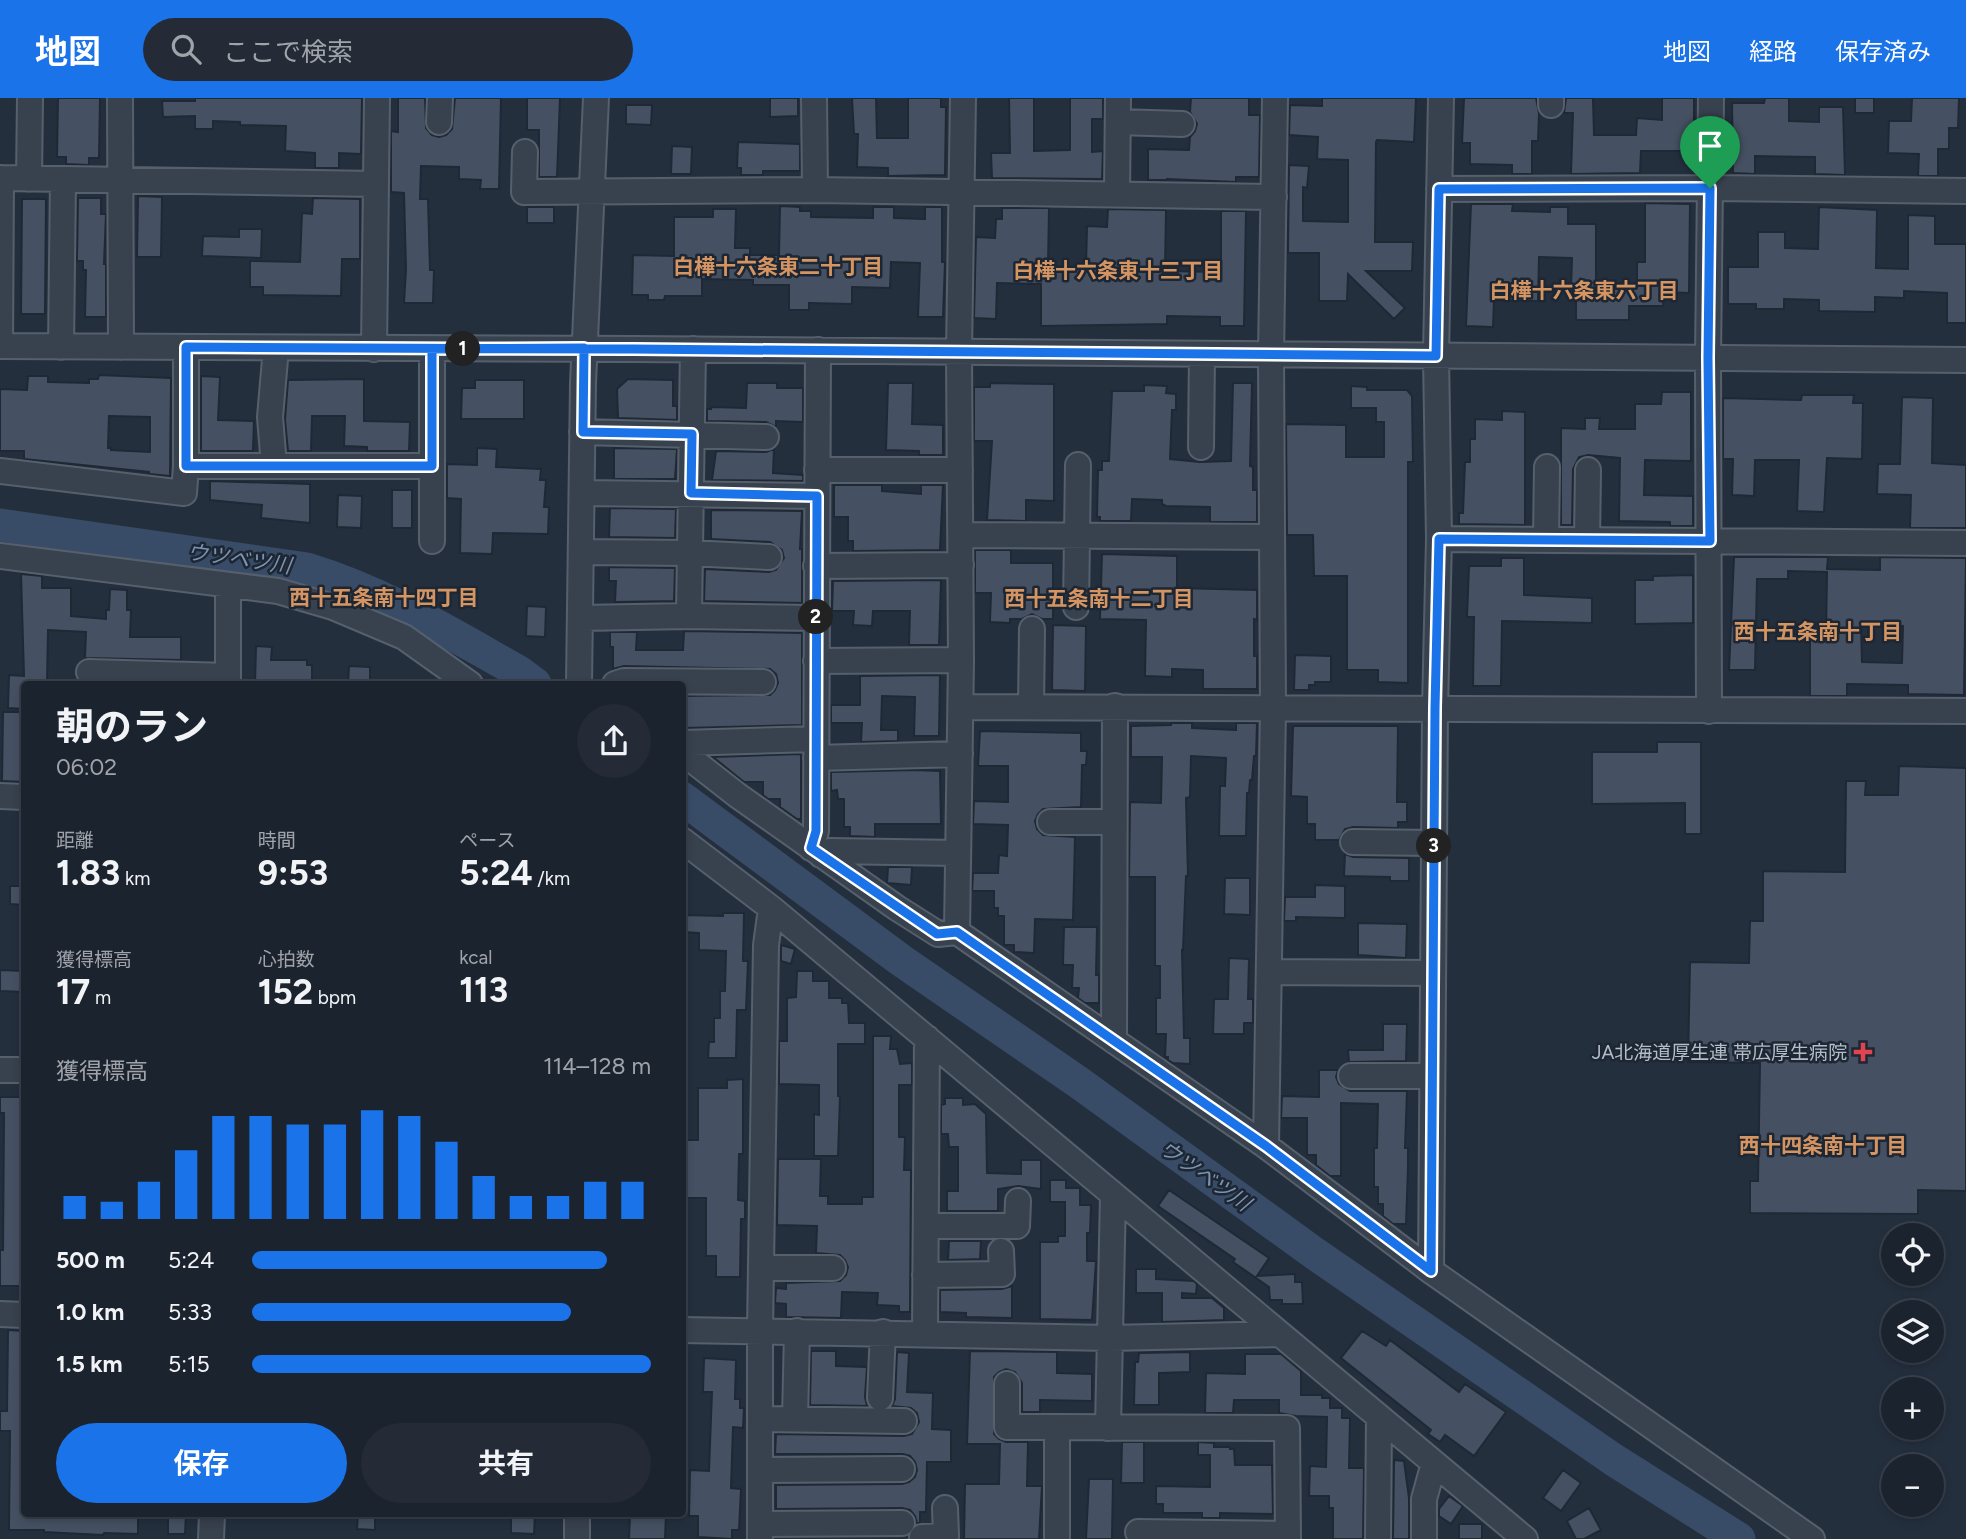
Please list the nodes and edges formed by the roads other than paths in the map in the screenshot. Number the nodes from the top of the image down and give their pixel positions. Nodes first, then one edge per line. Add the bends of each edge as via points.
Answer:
1 (30, 98) edge
2 (120, 98) edge
3 (377, 98) edge
4 (596, 98) edge
5 (814, 98) edge
6 (963, 98) edge
7 (1275, 98) edge
8 (1441, 98) edge
9 (1711, 98) edge
10 (1118, 110) edge
11 (1182, 124) dead end
12 (525, 152) dead end
13 (0, 178) edge
14 (29, 179) junction
15 (63, 179) junction
16 (120, 180) junction
17 (376, 184) junction
18 (1710, 188) junction
19 (1439, 189) junction
20 (815, 190) junction
21 (1966, 191) edge
22 (964, 192) junction
23 (592, 193) junction
24 (1117, 194) junction
25 (1274, 197) junction
26 (0, 346) edge
27 (61, 347) junction
28 (121, 347) junction
29 (186, 347) junction
30 (276, 348) junction
31 (584, 348) junction
32 (374, 349) junction
33 (432, 349) junction
34 (693, 349) junction
35 (818, 350) junction
36 (959, 352) junction
37 (1202, 354) junction
38 (1271, 355) junction
39 (1436, 356) junction
40 (1708, 358) junction
41 (1966, 360) edge
42 (583, 432) junction
43 (692, 434) junction
44 (766, 437) dead end
45 (1201, 447) dead end
46 (1079, 465) dead end
47 (186, 466) junction
48 (274, 466) junction
49 (432, 466) junction
50 (1547, 467) dead end
51 (817, 470) junction
52 (960, 470) junction
53 (1588, 470) dead end
54 (0, 471) edge
55 (582, 493) junction
56 (691, 493) junction
57 (817, 496) junction
58 (961, 535) junction
59 (1077, 536) junction
60 (1272, 537) junction
61 (1439, 539) junction
62 (1546, 539) junction
63 (1587, 540) junction
64 (432, 541) dead end
65 (1710, 541) junction
66 (1966, 543) edge
67 (582, 552) junction
68 (690, 553) junction
69 (0, 556) edge
70 (769, 557) dead end
71 (961, 565) junction
72 (816, 566) junction
73 (228, 585) junction
74 (1076, 607) dead end
75 (689, 616) junction
76 (581, 618) junction
77 (816, 618) junction
78 (1032, 629) dead end
79 (961, 660) junction
80 (816, 661) junction
81 (89, 672) dead end
82 (446, 677) edge
83 (579, 678) edge
84 (228, 680) edge
85 (686, 681) edge
86 (763, 682) dead end
87 (961, 706) junction
88 (1031, 706) junction
89 (1115, 706) junction
90 (1273, 707) junction
91 (1435, 708) junction
92 (1709, 711) junction
93 (1966, 711) edge
94 (686, 743) edge
95 (816, 748) junction
96 (960, 754) junction
97 (686, 755) edge
98 (0, 796) edge
99 (21, 797) edge
100 (1050, 822) dead end
101 (1114, 822) junction
102 (1353, 842) dead end
103 (686, 843) edge
104 (1434, 843) junction
105 (816, 851) junction
106 (958, 853) junction
107 (771, 908) junction
108 (957, 932) junction
109 (1269, 972) junction
110 (1433, 973) junction
111 (927, 1038) junction
112 (1114, 1041) junction
113 (0, 1070) edge
114 (21, 1070) edge
115 (1351, 1076) dead end
116 (1432, 1076) junction
117 (1266, 1146) junction
118 (1113, 1196) junction
119 (1018, 1201) dead end
120 (926, 1226) junction
121 (1001, 1251) dead end
122 (761, 1268) junction
123 (833, 1268) dead end
124 (1431, 1271) junction
125 (925, 1275) junction
126 (0, 1314) edge
127 (21, 1315) edge
128 (686, 1330) edge
129 (760, 1330) junction
130 (797, 1331) junction
131 (883, 1332) junction
132 (925, 1333) junction
133 (1279, 1334) junction
134 (1110, 1338) junction
135 (1007, 1384) dead end
136 (880, 1398) dead end
137 (1379, 1417) junction
138 (760, 1419) junction
139 (795, 1419) junction
140 (904, 1421) dead end
141 (1057, 1427) junction
142 (1108, 1428) junction
143 (1434, 1463) junction
144 (902, 1469) dead end
145 (760, 1470) junction
146 (945, 1508) dead end
147 (212, 1517) edge
148 (577, 1517) edge
149 (902, 1523) dead end
150 (760, 1531) edge
151 (1138, 1532) dead end
152 (1288, 1536) edge
153 (211, 1539) edge
154 (577, 1539) edge
155 (922, 1539) edge
156 (1057, 1539) edge
157 (1378, 1539) edge
158 (1424, 1539) edge
159 (1525, 1539) edge
160 (1812, 1539) edge

1 - 14 street
2 - 16 street
3 - 17 street
4 - 23 street
5 - 20 street
6 - 22 street
7 - 25 street
8 - 19 street
9 - 18 street
10 - 11 street
10 - 24 street
12 - 23 street via 524,192
13 - 14 street
13 - 26 street
14 - 15 street
15 - 16 street
15 - 27 street
16 - 17 street
16 - 28 street
17 - 32 street
18 - 19 street
18 - 21 street
18 - 40 street
19 - 39 street
20 - 22 street
20 - 23 street
22 - 24 street
22 - 36 street
23 - 31 street
24 - 25 street
25 - 38 street
26 - 27 street
27 - 28 street
28 - 29 street
29 - 30 street
29 - 47 street
30 - 32 street
30 - 48 street via 270,417
31 - 33 street
31 - 34 street
31 - 42 street
32 - 33 street
33 - 49 street
34 - 35 street
34 - 43 street
35 - 36 street
35 - 51 street
36 - 37 street
36 - 52 street
37 - 38 street
37 - 45 street
38 - 39 street
38 - 60 street
39 - 40 street
39 - 61 street
40 - 41 street
40 - 65 street
42 - 43 street
42 - 55 street
43 - 44 street
43 - 56 street
46 - 59 street
47 - 48 street
47 - 54 street via 184,493
48 - 49 street
49 - 64 street
50 - 62 street
51 - 52 street
51 - 57 street
52 - 58 street
53 - 63 street
55 - 56 street
55 - 67 street
56 - 57 street
56 - 68 street
57 - 72 street
58 - 59 street
58 - 71 street
59 - 60 street
59 - 74 street
60 - 90 street
61 - 62 street
61 - 91 street
62 - 63 street
63 - 65 street
65 - 66 street
65 - 92 street
67 - 68 street
67 - 76 street
68 - 70 street
68 - 75 street
69 - 73 street
71 - 72 street
71 - 79 street
72 - 77 street
73 - 82 street via 333,607 404,637
73 - 84 street
75 - 76 street
75 - 77 street
76 - 83 street
77 - 80 street
78 - 88 street
79 - 80 street
79 - 87 street
80 - 95 street
81 - 84 street
85 - 86 street
87 - 88 street
87 - 96 street
88 - 89 street
89 - 90 street
89 - 101 street
90 - 91 street
90 - 109 street
91 - 92 street
91 - 104 street
92 - 93 street
94 - 95 street
95 - 96 street
95 - 105 street
96 - 106 street
97 - 105 street
98 - 99 street
100 - 101 street
101 - 112 street
102 - 104 street
103 - 107 street
104 - 110 street
105 - 106 street
105 - 108 street via 937,934
106 - 108 street
107 - 111 street
107 - 122 street via 766,945
108 - 112 street
109 - 110 street
109 - 117 street
110 - 116 street
111 - 118 street
111 - 120 street
112 - 117 street
113 - 114 street
115 - 116 street
116 - 124 street
117 - 124 street
118 - 133 street
118 - 134 street
119 - 120 street via 1017,1226
120 - 125 street
121 - 125 street via 1002,1274
122 - 123 street
122 - 129 street
124 - 160 street
125 - 132 street
126 - 127 street
128 - 129 street
129 - 130 street
129 - 138 street
130 - 131 street
130 - 139 street
131 - 132 street
131 - 136 street
132 - 134 street
133 - 134 street
133 - 137 street
134 - 142 street
135 - 141 street via 1007,1427
137 - 143 street
137 - 157 street
138 - 139 street
138 - 145 street
139 - 140 street
141 - 142 street
141 - 156 street
142 - 152 street via 1287,1428
143 - 158 street via 1424,1499
143 - 159 street
144 - 145 street
145 - 150 street
146 - 155 street via 946,1536
147 - 153 street
148 - 154 street
149 - 150 street
151 - 152 street

